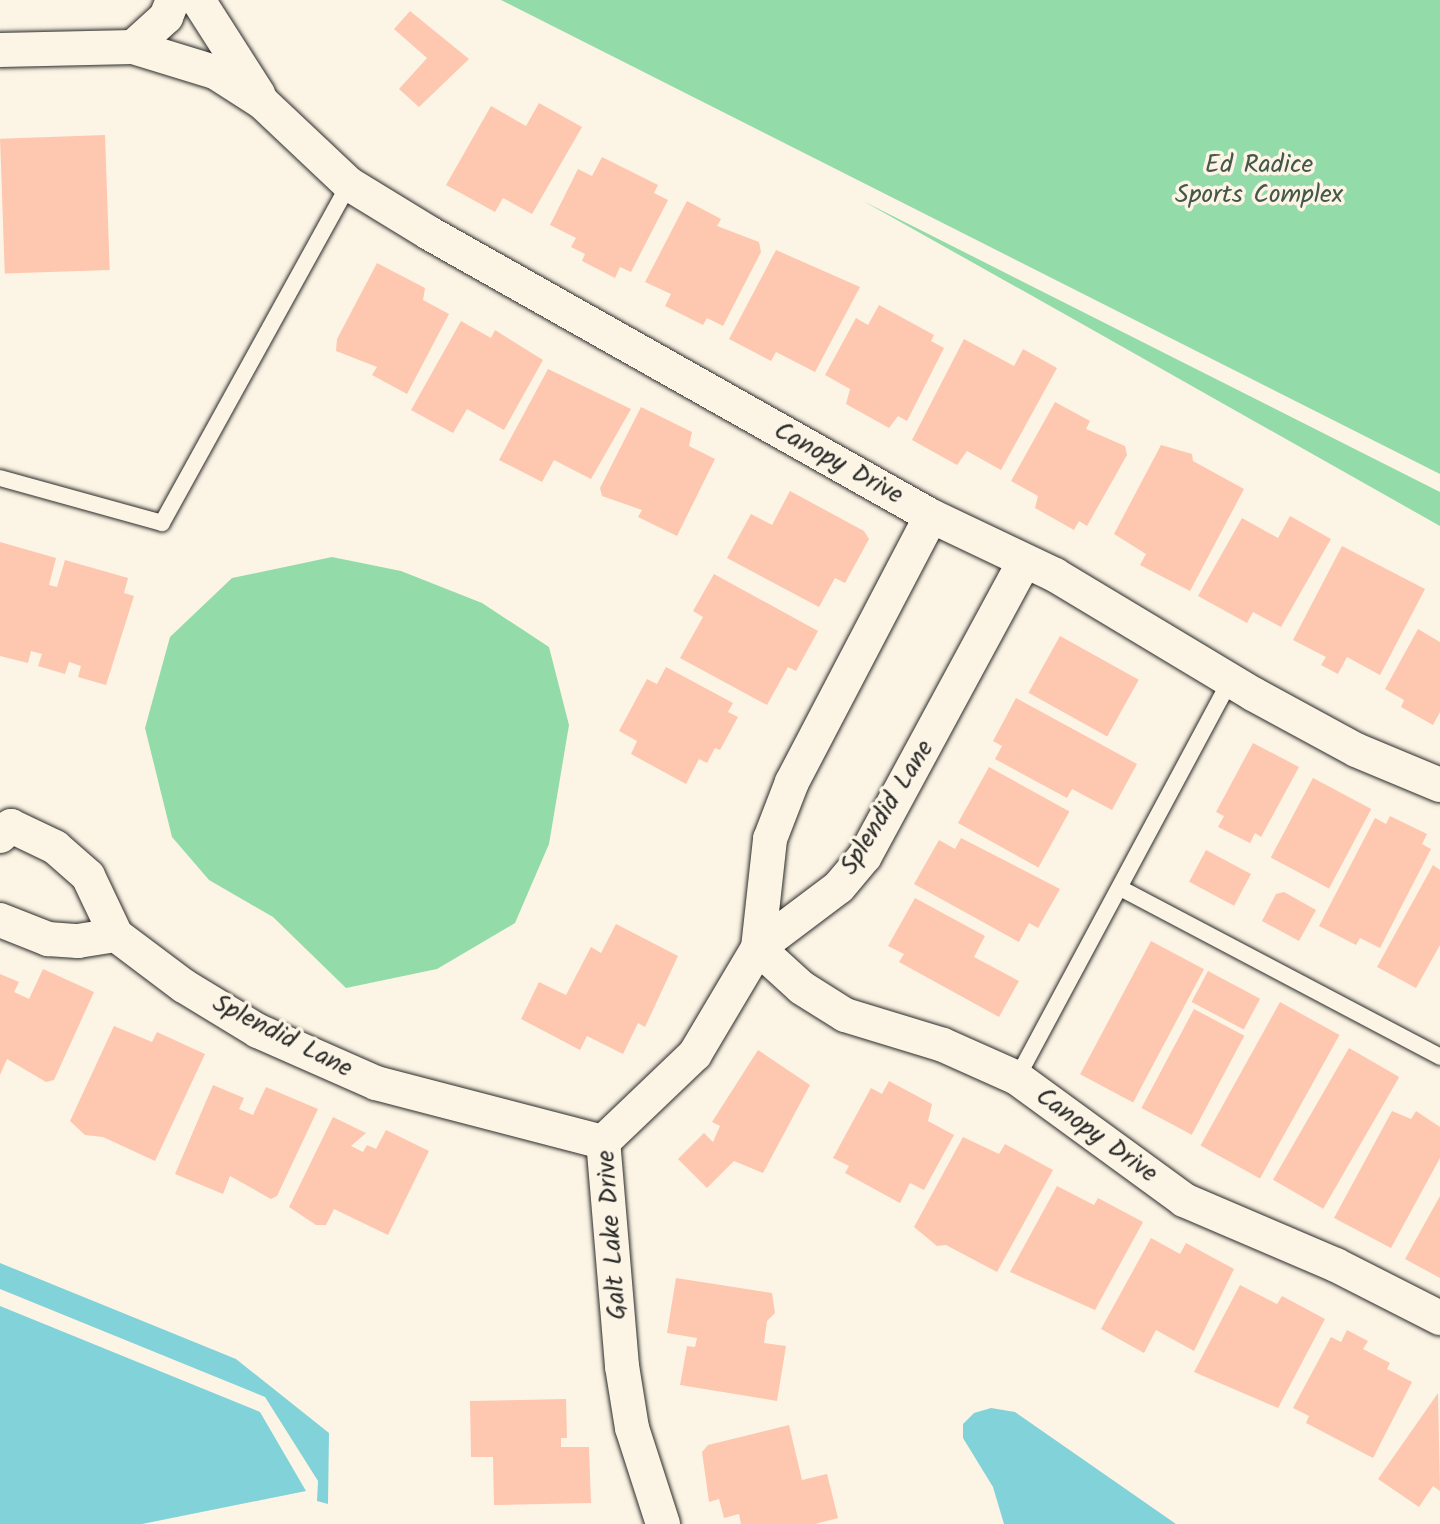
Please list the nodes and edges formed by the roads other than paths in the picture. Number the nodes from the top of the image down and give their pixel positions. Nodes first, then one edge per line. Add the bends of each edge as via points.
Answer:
1 (173, 0) edge
2 (198, 0) edge
3 (133, 47) junction
4 (0, 50) edge
5 (262, 102) junction
6 (349, 184) junction
7 (0, 478) edge
8 (931, 516) junction
9 (1024, 562) junction
10 (1230, 680) junction
11 (1440, 785) edge
12 (0, 836) edge
13 (1122, 889) junction
14 (0, 920) edge
15 (116, 935) junction
16 (758, 948) junction
17 (1440, 1057) edge
18 (1017, 1078) junction
19 (603, 1142) junction
20 (1440, 1318) edge
21 (663, 1524) edge

1 - 3 street via 166,17
2 - 5 street, Canopy Drive
3 - 4 street, Canopy Drive
3 - 5 street, Canopy Drive via 215,72
5 - 6 street, Canopy Drive
6 - 7 lane via 162,523
6 - 8 street, Canopy Drive
8 - 9 street, Canopy Drive
8 - 16 street via 786,796 770,839
9 - 10 street, Canopy Drive via 1055,575
9 - 16 street, Splendid Lane via 865,856 839,887
10 - 11 street, Canopy Drive via 1356,750
10 - 13 lane
12 - 15 street, Splendid Lane via 11,826 55,847 88,876
13 - 17 lane
13 - 18 lane
14 - 15 street via 48,939
15 - 19 street, Splendid Lane via 184,986 258,1031 363,1077
16 - 18 street, Canopy Drive via 802,988 845,1015 943,1045
16 - 19 street, Galt Lake Drive via 695,1054
18 - 20 street, Canopy Drive via 1184,1200 1336,1265
19 - 21 street, Galt Lake Drive via 624,1381 632,1428

